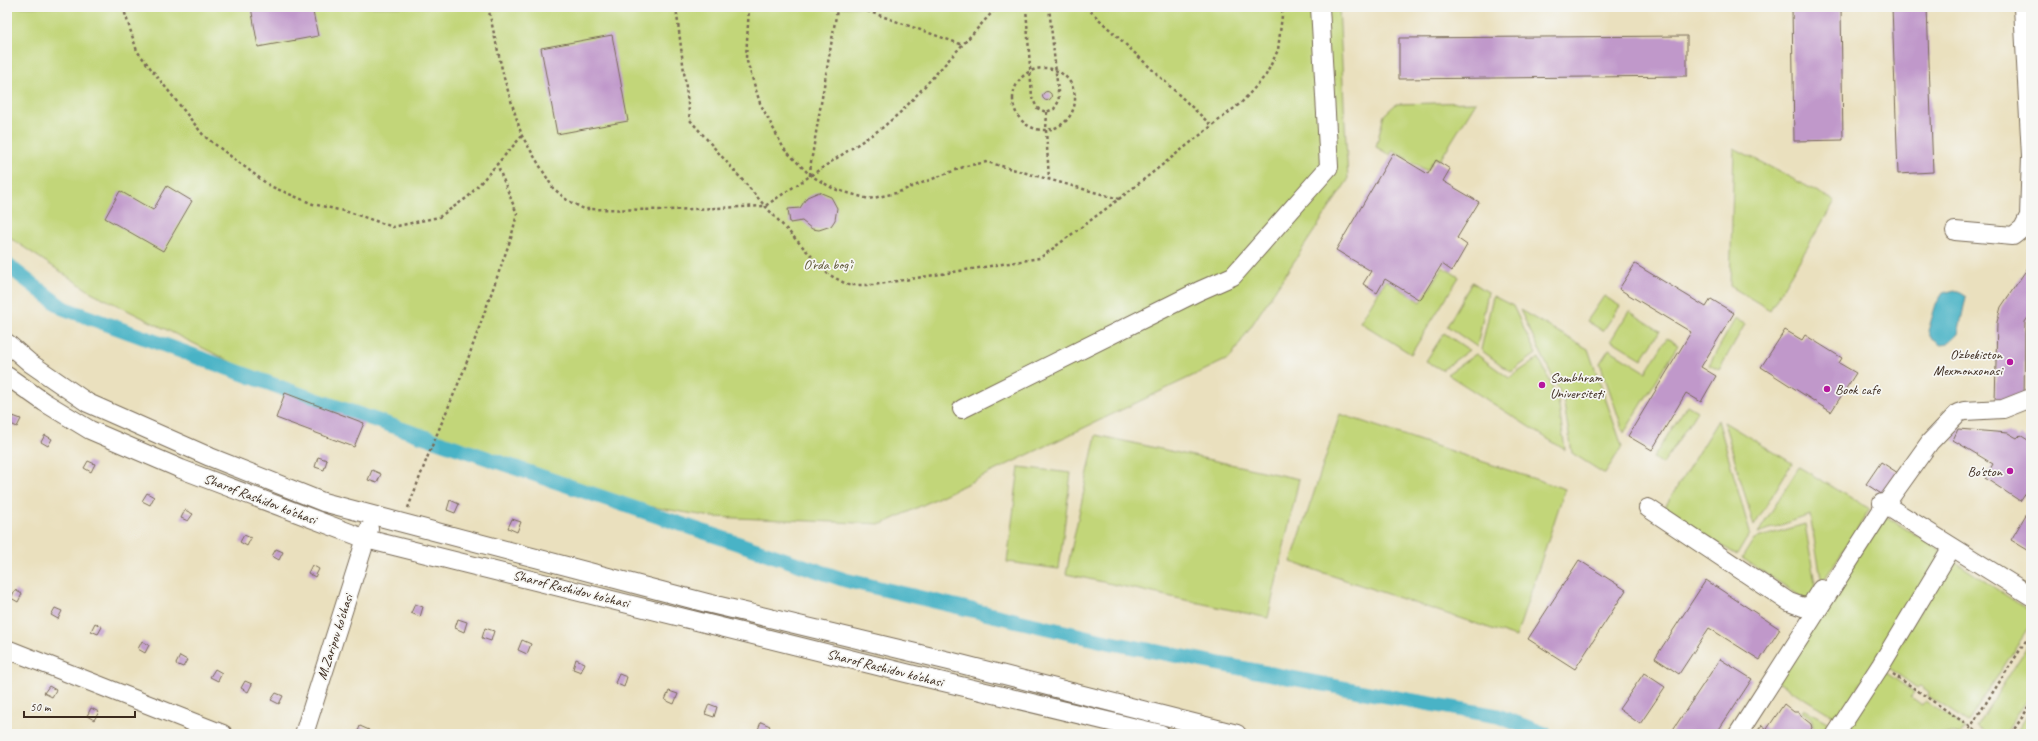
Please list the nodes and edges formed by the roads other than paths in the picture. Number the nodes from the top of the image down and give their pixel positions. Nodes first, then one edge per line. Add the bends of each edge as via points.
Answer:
1 (1320, 7) edge
2 (2023, 7) edge
3 (1956, 231) dead end
4 (7, 343) edge
5 (7, 376) edge
6 (2031, 398) edge
7 (962, 409) dead end
8 (1881, 502) junction
9 (1648, 508) dead end
10 (374, 516) junction
11 (366, 539) junction
12 (1952, 547) junction
13 (2031, 596) edge
14 (7, 649) edge
15 (223, 734) edge
16 (304, 734) edge
17 (1161, 734) edge
18 (1237, 734) edge
19 (1738, 734) edge
20 (1836, 734) edge

1 - 7 street via 1329,167 1233,276
2 - 3 street via 2031,156 2028,216 2022,228 2013,236
4 - 10 street via 30,363 88,403 210,457 323,502
5 - 11 street, Sharof Rashidov ko'chasi via 90,430 181,469
6 - 8 street via 2003,409 1958,413 1930,442
8 - 9 street via 1811,605 1803,607 1789,602
8 - 12 street
8 - 19 street
10 - 11 street, M.Zaripov ko'chasi
10 - 18 street via 707,603
11 - 16 street, M.Zaripov ko'chasi
11 - 17 street, Sharof Rashidov ko'chasi via 906,674
12 - 13 street
12 - 20 street
14 - 15 street

